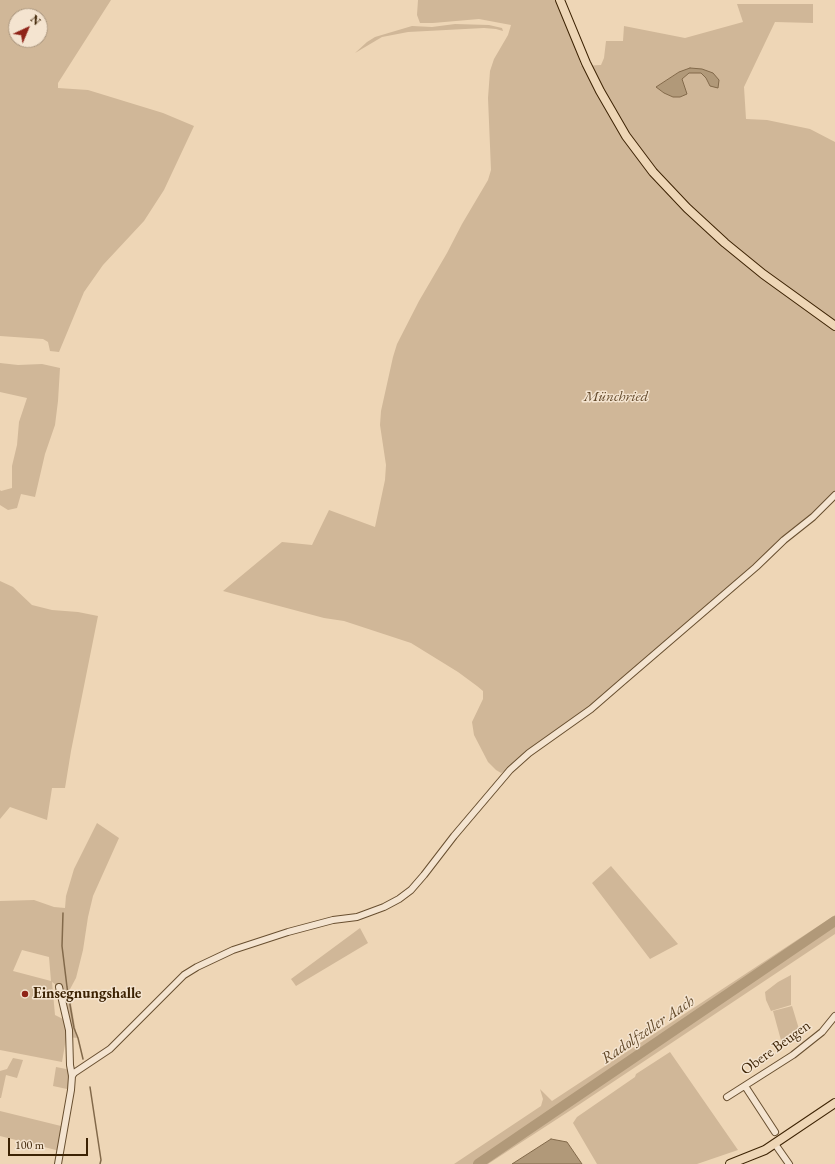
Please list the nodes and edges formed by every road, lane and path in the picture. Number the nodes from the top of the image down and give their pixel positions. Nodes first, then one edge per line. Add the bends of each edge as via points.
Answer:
1 (560, 0) edge
2 (835, 326) edge
3 (835, 495) edge
4 (59, 987) dead end
5 (835, 1016) edge
6 (73, 1073) junction
7 (745, 1086) junction
8 (727, 1097) dead end
9 (835, 1103) edge
10 (775, 1132) dead end
11 (776, 1144) junction
12 (58, 1164) edge
13 (730, 1164) edge
14 (789, 1164) edge

1 - 2 main road via 600,91 626,136 653,172 725,243
3 - 6 street via 622,683 510,770 411,890 384,907 357,917 333,920 288,932 233,950 197,967 180,980 110,1049
4 - 6 street via 69,1030 70,1065
5 - 7 street, Obere Beugen via 822,1032 793,1055
6 - 12 street
7 - 8 street, Obere Beugen
7 - 10 street
9 - 11 main road
11 - 13 main road
11 - 14 street

